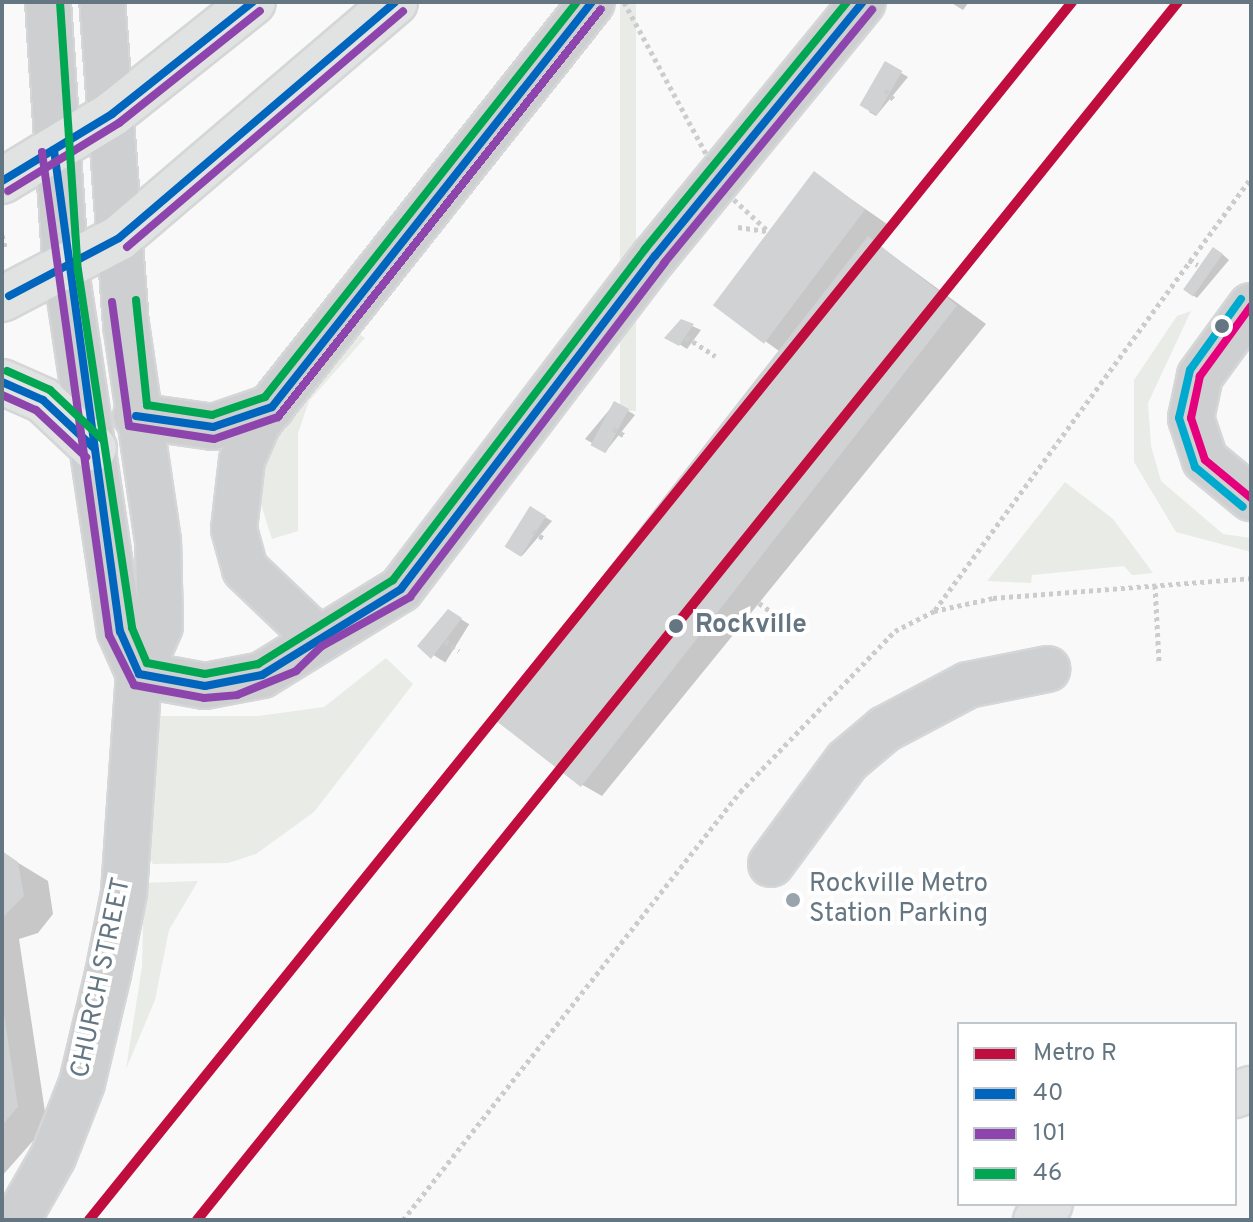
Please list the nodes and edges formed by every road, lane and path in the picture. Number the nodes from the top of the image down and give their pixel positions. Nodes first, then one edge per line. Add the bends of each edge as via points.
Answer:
1 (48, 2) edge
2 (102, 2) edge
3 (253, 2) edge
4 (395, 2) edge
5 (592, 2) edge
6 (624, 2) edge
7 (863, 2) edge
8 (885, 90) dead end
9 (896, 102) dead end
10 (112, 114) junction
11 (54, 150) junction
12 (1251, 178) edge
13 (2, 181) edge
14 (768, 231) dead end
15 (119, 238) junction
16 (1189, 260) junction
17 (1198, 265) dead end
18 (66, 271) junction
19 (2, 299) edge
20 (1251, 306) edge
21 (686, 337) dead end
22 (715, 356) dead end
23 (2, 382) edge
24 (272, 407) junction
25 (136, 416) junction
26 (613, 429) dead end
27 (625, 436) dead end
28 (94, 448) junction
29 (1251, 498) edge
30 (533, 531) dead end
31 (544, 539) dead end
32 (1155, 585) dead end
33 (759, 603) dead end
34 (934, 611) dead end
35 (800, 633) dead end
36 (315, 636) junction
37 (445, 641) dead end
38 (459, 651) dead end
39 (1159, 662) dead end
40 (1047, 669) dead end
41 (139, 674) junction
42 (740, 792) dead end
43 (771, 864) dead end
44 (17, 1220) edge
45 (403, 1220) edge

1 - 11 street, CHURCH STREET
2 - 10 street, CHURCH STREET
3 - 10 main road
4 - 15 main road
5 - 24 street
6 - 14 path, bridge via 728,194
7 - 36 street via 655,256 401,589
8 - 9 path
10 - 11 main road
10 - 15 street, CHURCH STREET
11 - 13 main road
11 - 18 street, CHURCH STREET
12 - 16 path
15 - 18 main road
15 - 25 street, CHURCH STREET
16 - 17 path
16 - 34 path
18 - 19 main road
18 - 28 street, CHURCH STREET
20 - 29 street via 1200,376 1191,418 1205,460
21 - 22 path
23 - 28 main road via 43,400
24 - 25 street via 213,427
24 - 36 street via 242,460 234,529 245,569
25 - 41 street, CHURCH STREET via 158,541 160,626
26 - 27 path
28 - 41 street, CHURCH STREET via 120,631
30 - 31 path
32 - 39 path
33 - 35 path
36 - 41 street via 290,660 235,683 205,686
37 - 38 path
40 - 43 street via 968,685 885,729 847,761
41 - 44 street, CHURCH STREET via 124,893 108,974 82,1083 53,1157
42 - 45 path

